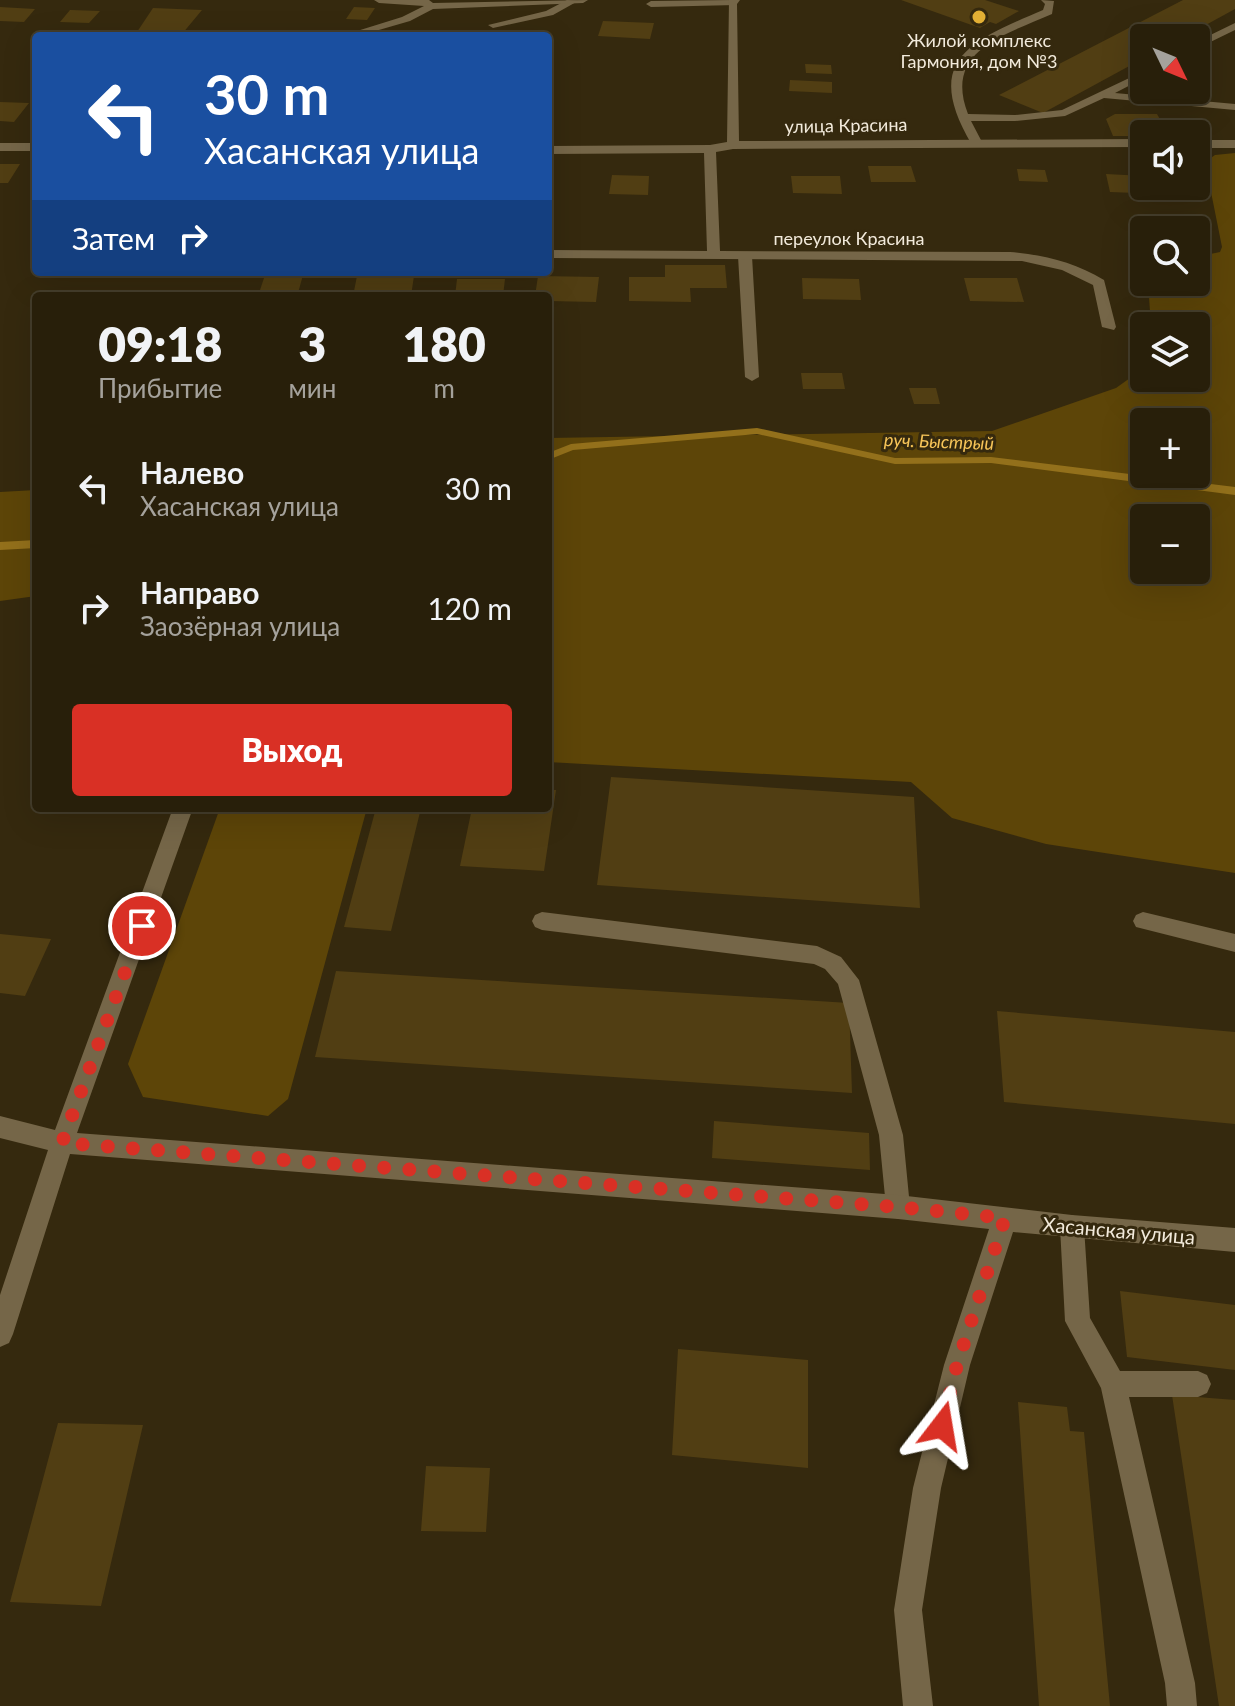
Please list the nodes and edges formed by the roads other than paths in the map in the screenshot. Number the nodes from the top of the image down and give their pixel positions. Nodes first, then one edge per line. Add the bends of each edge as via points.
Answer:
1 (379, 0) edge
2 (583, 0) edge
3 (1046, 0) edge
4 (573, 1) edge
5 (734, 2) edge
6 (651, 4) dead end
7 (431, 6) junction
8 (493, 25) dead end
9 (1235, 26) edge
10 (360, 32) edge
11 (1210, 39) edge
12 (1130, 81) edge
13 (1104, 95) junction
14 (1235, 107) edge
15 (965, 117) junction
16 (976, 142) junction
17 (1130, 143) edge
18 (1210, 144) edge
19 (1235, 144) edge
20 (733, 145) junction
21 (0, 147) edge
22 (32, 147) edge
23 (710, 149) junction
24 (552, 150) edge
25 (552, 254) edge
26 (714, 255) junction
27 (745, 256) junction
28 (1109, 327) dead end
29 (752, 377) dead end
30 (182, 812) edge
31 (542, 921) dead end
32 (1143, 921) dead end
33 (1235, 943) edge
34 (0, 1127) edge
35 (62, 1143) junction
36 (898, 1207) junction
37 (1005, 1218) junction
38 (1072, 1227) junction
39 (1235, 1240) edge
40 (0, 1334) edge
41 (1113, 1384) junction
42 (1198, 1384) dead end
43 (918, 1706) edge
44 (1182, 1706) edge

1 - 7 street
2 - 4 street
3 - 15 street via 1048,12 986,40 957,70 955,88
4 - 7 street
4 - 8 street via 549,13
5 - 6 street
5 - 20 street
7 - 10 street
9 - 11 street
12 - 13 street
13 - 14 street
13 - 15 street via 1065,113
15 - 16 street
16 - 17 street, улица Красина
16 - 20 street, улица Красина
18 - 19 street
20 - 23 street, улица Красина
21 - 22 street
23 - 24 street, улица Красина
23 - 26 street
25 - 26 street, переулок Красина
26 - 27 street, переулок Красина
27 - 28 street, переулок Красина via 1050,260 1099,283
27 - 29 street
30 - 35 street
31 - 36 street via 817,955 833,963 848,980 891,1135
32 - 33 street
34 - 35 street, Хасанская улица
35 - 36 street, Хасанская улица
35 - 40 street
36 - 37 street, Хасанская улица
37 - 38 street, Хасанская улица
37 - 43 street via 957,1365 927,1488 908,1610
38 - 39 street, Хасанская улица
38 - 41 street via 1078,1321
41 - 42 street
41 - 44 street

